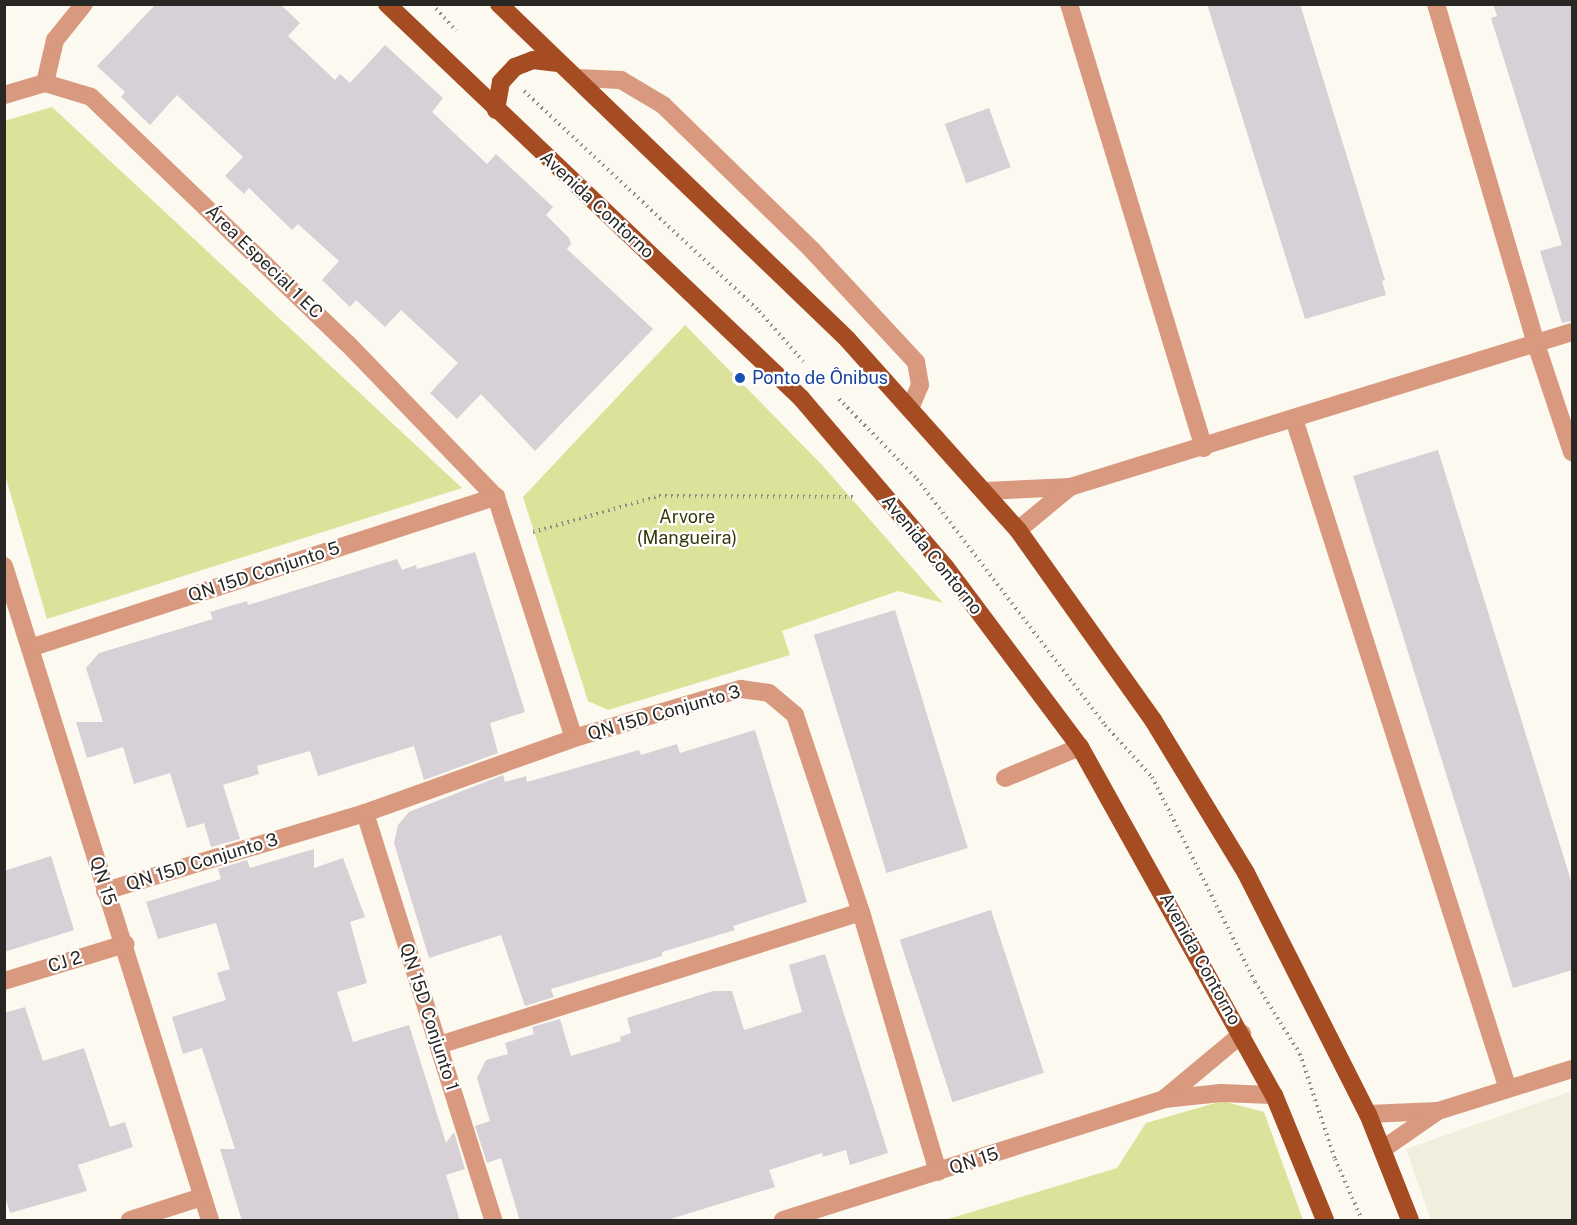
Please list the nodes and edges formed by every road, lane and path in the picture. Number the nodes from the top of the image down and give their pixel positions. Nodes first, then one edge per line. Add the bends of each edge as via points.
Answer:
1 (84, 4) edge
2 (387, 4) edge
3 (499, 4) edge
4 (1069, 4) edge
5 (1436, 4) edge
6 (556, 63) junction
7 (577, 78) junction
8 (45, 83) junction
9 (4, 95) edge
10 (496, 110) junction
11 (1572, 332) edge
12 (1536, 344) junction
13 (910, 409) junction
14 (1294, 419) junction
15 (1204, 448) junction
16 (1572, 452) edge
17 (1070, 487) junction
18 (878, 489) junction
19 (985, 491) junction
20 (496, 497) junction
21 (1018, 530) junction
22 (510, 540) junction
23 (4, 566) edge
24 (33, 647) junction
25 (574, 738) junction
26 (1080, 747) junction
27 (1005, 778) dead end
28 (365, 813) junction
29 (105, 891) junction
30 (861, 912) junction
31 (125, 944) junction
32 (4, 981) edge
33 (1242, 1034) junction
34 (439, 1045) junction
35 (1572, 1070) edge
36 (1508, 1089) junction
37 (1274, 1095) junction
38 (1164, 1100) junction
39 (1438, 1111) junction
40 (1368, 1114) junction
41 (1383, 1149) junction
42 (938, 1172) junction
43 (202, 1197) junction
44 (130, 1221) edge
45 (210, 1221) edge
46 (493, 1221) edge
47 (783, 1221) edge
48 (1325, 1221) edge
49 (1410, 1221) edge

1 - 8 street via 55,40
2 - 10 main road, Avenida Contorno
3 - 6 main road
4 - 15 street
5 - 12 street
6 - 7 main road
6 - 10 main road via 533,60 515,67 501,82
7 - 13 main road via 848,340
7 - 13 street via 621,81 663,105 812,250 916,362 920,385
8 - 9 street, Área Especial 1 EC
8 - 20 street, Área Especial 1 EC via 75,90 104,108 348,344
10 - 18 main road, Avenida Contorno via 801,398
11 - 12 street
12 - 14 street
12 - 16 street
13 - 19 main road
14 - 15 street
14 - 36 street
15 - 17 street
17 - 19 street
17 - 21 street
18 - 22 path via 848,498 659,496
18 - 26 main road, Avenida Contorno via 946,568
19 - 21 main road
20 - 22 street
20 - 24 street, QN 15D Conjunto 5
21 - 40 main road via 1153,720 1246,873
22 - 25 street
23 - 24 street, QN 15
24 - 29 street, QN 15
25 - 28 street, QN 15D Conjunto 3
25 - 30 street, QN 15D Conjunto 3 via 741,689 770,693 795,714
26 - 27 street
26 - 33 main road, Avenida Contorno
28 - 29 street, QN 15D Conjunto 3
28 - 34 street, QN 15D Conjunto 1
29 - 31 street, QN 15
30 - 34 street
30 - 42 street, QN 15D Conjunto 3
31 - 32 street, CJ 2
31 - 43 street, QN 15
33 - 37 main road, Avenida Contorno
33 - 38 street, QN 15
34 - 46 street, QN 15D Conjunto 1
35 - 36 street
36 - 39 street
37 - 38 street, QN 15 via 1221,1093
37 - 48 main road, Avenida Contorno
38 - 42 street, QN 15
39 - 40 street
39 - 41 street
40 - 41 main road
41 - 49 main road
42 - 47 street, QN 15
43 - 44 street
43 - 45 street, QN 15

